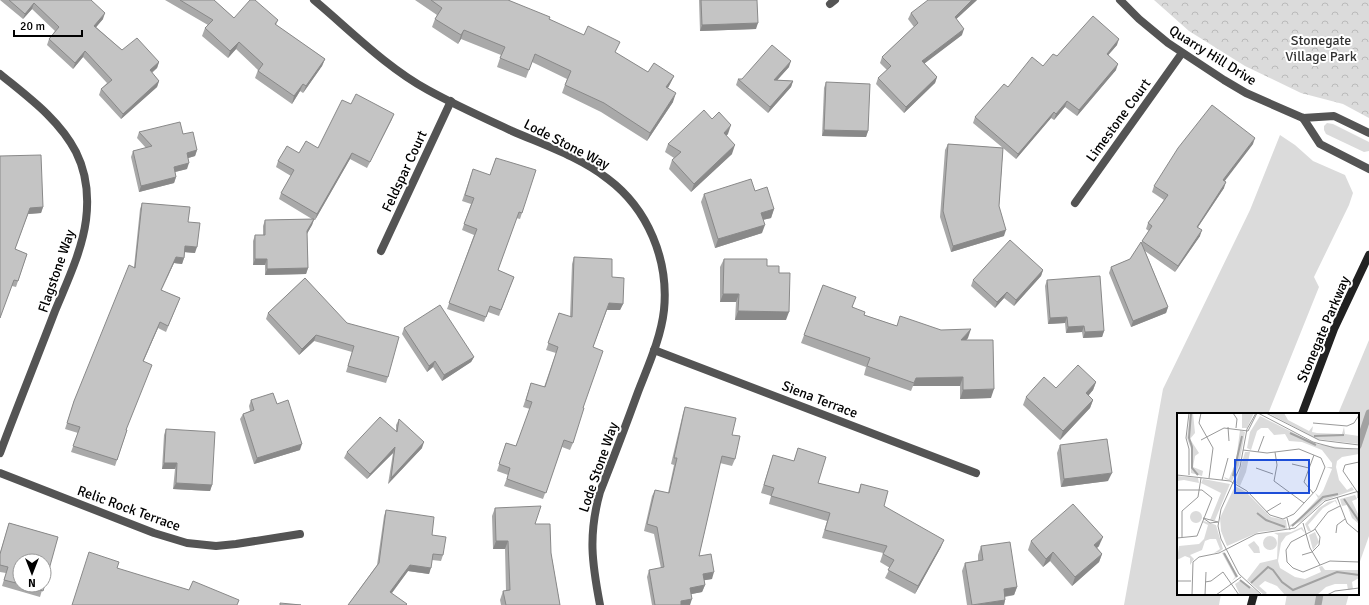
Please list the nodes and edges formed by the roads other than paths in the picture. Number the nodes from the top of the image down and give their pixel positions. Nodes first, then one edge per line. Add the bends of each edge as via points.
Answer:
1 (314, 0) edge
2 (1120, 0) edge
3 (1182, 53) junction
4 (0, 74) edge
5 (451, 101) junction
6 (1303, 118) junction
7 (1369, 133) edge
8 (1369, 169) edge
9 (1075, 203) dead end
10 (381, 251) dead end
11 (1369, 255) edge
12 (654, 350) junction
13 (1302, 413) edge
14 (0, 452) edge
15 (0, 473) edge
16 (976, 473) dead end
17 (300, 534) dead end
18 (1254, 595) edge
19 (600, 605) edge
20 (1251, 605) edge

1 - 5 street, Lode Stone Way via 391,65 410,79
2 - 3 street, Quarry Hill Drive via 1150,29
3 - 6 street, Quarry Hill Drive via 1246,93
3 - 9 street, Limestone Court
4 - 14 street, Flagstone Way via 48,114 70,141 80,163 87,198 86,220 78,255
5 - 10 street, Feldspar Court
5 - 12 street, Lode Stone Way via 584,164 607,178 636,206 653,238 664,275 664,311
6 - 7 street, Quarry Hill Drive via 1334,116
6 - 8 street via 1320,144
11 - 13 street, Stonegate Parkway via 1334,329
12 - 16 street, Siena Terrace
12 - 19 street, Lode Stone Way via 595,511 593,558
15 - 17 street, Relic Rock Terrace via 154,533 187,543 216,546
18 - 20 street

